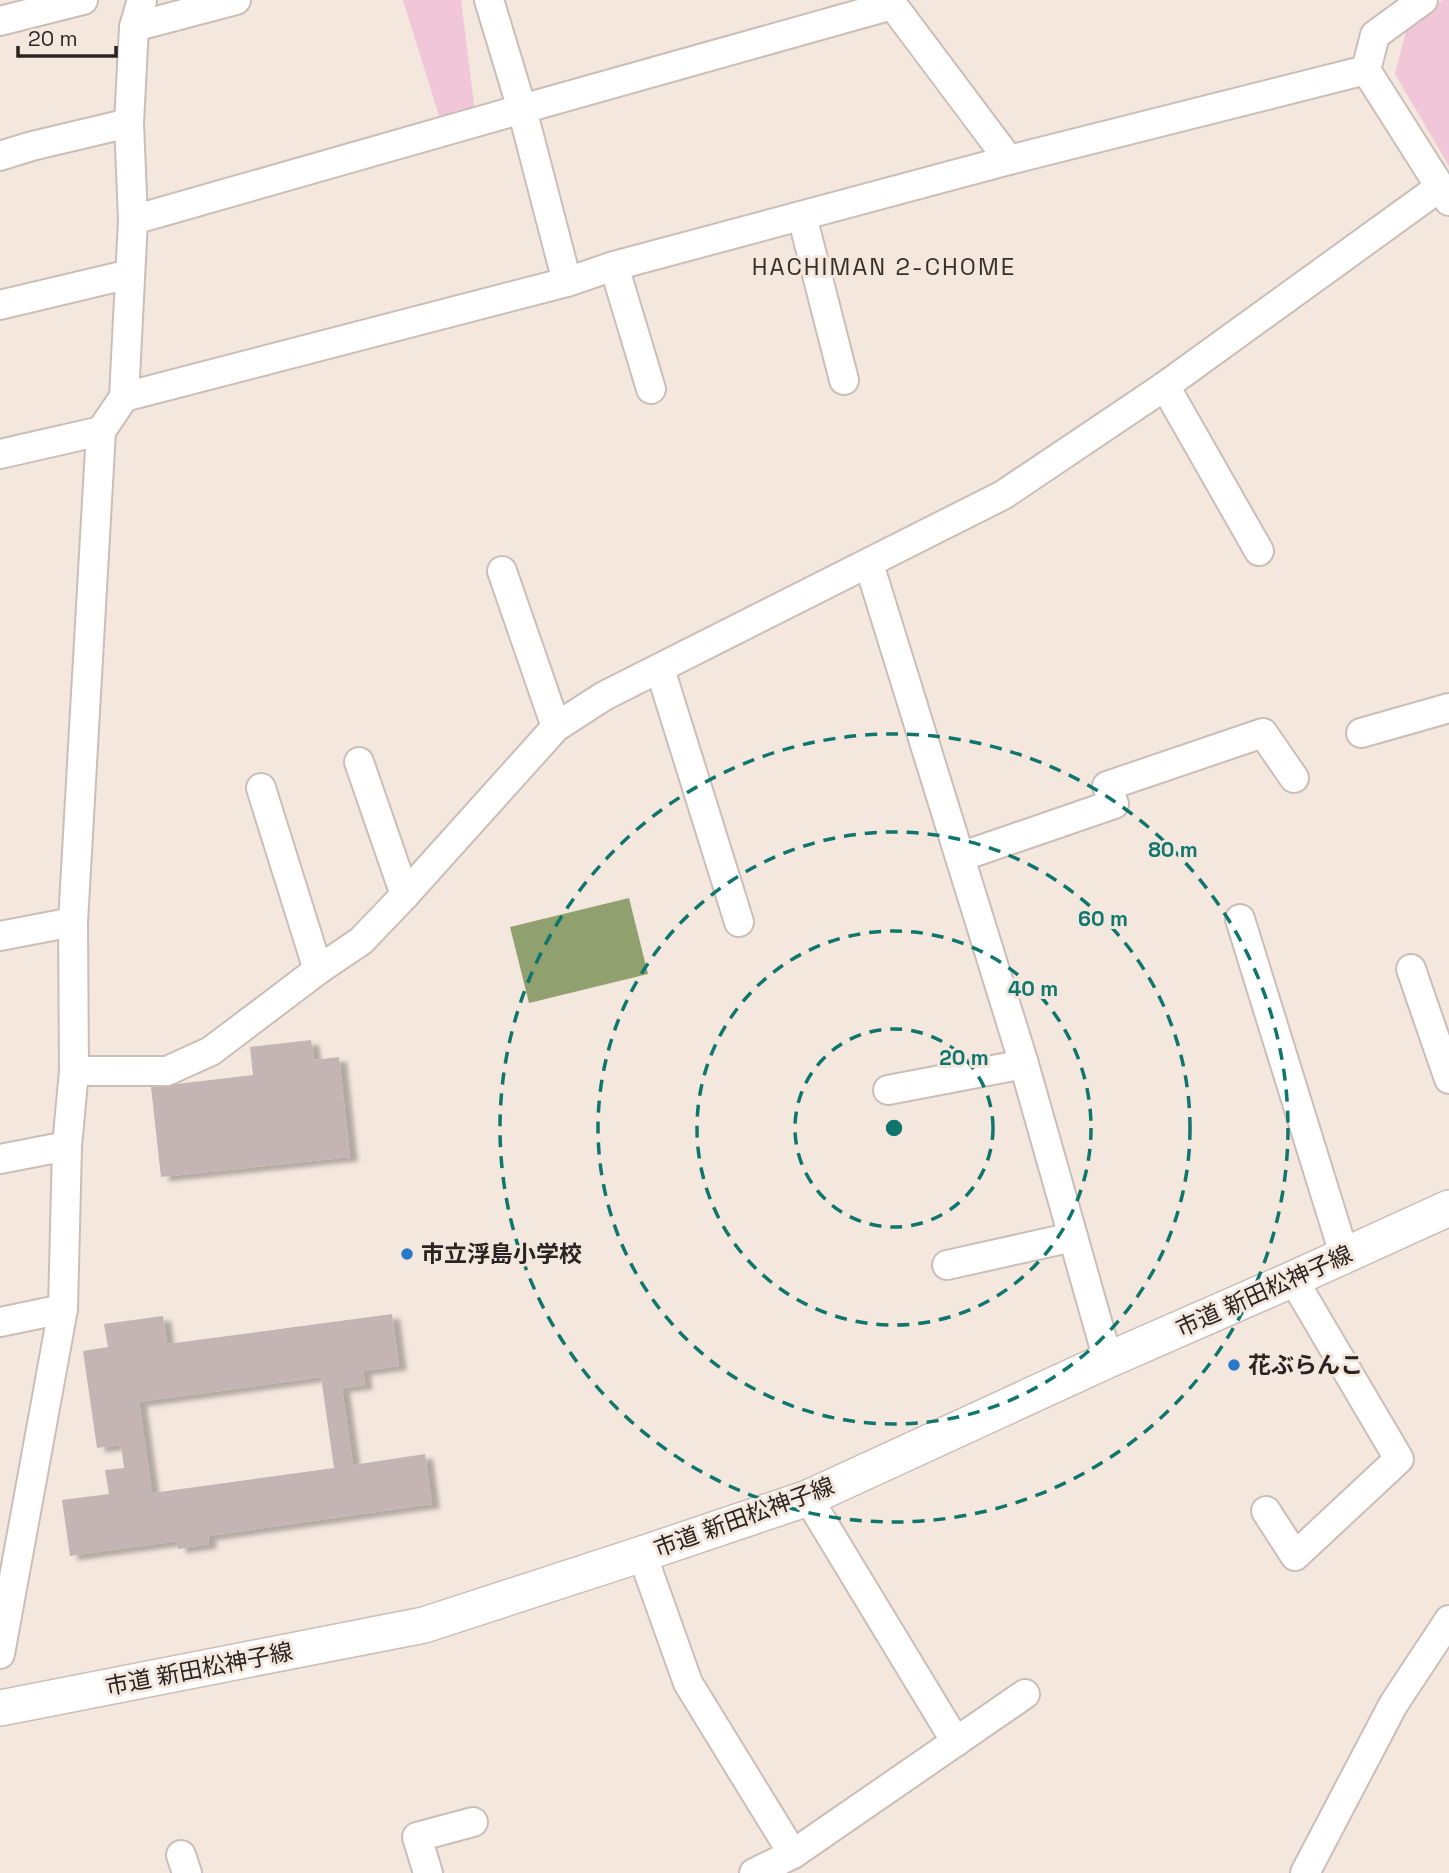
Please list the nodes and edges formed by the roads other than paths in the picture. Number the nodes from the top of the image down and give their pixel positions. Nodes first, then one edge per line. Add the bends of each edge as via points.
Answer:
1 (83, 0) edge
2 (142, 0) edge
3 (236, 0) edge
4 (489, 0) edge
5 (1423, 0) edge
6 (891, 2) edge
7 (0, 21) edge
8 (134, 27) junction
9 (1366, 70) junction
10 (522, 109) junction
11 (129, 123) junction
12 (0, 156) edge
13 (1009, 160) junction
14 (1445, 194) edge
15 (802, 216) junction
16 (133, 220) junction
17 (614, 266) junction
18 (130, 274) junction
19 (567, 282) junction
20 (0, 305) edge
21 (844, 380) dead end
22 (1165, 386) junction
23 (651, 389) dead end
24 (124, 397) junction
25 (100, 431) junction
26 (0, 454) edge
27 (1259, 551) dead end
28 (869, 564) junction
29 (502, 571) dead end
30 (660, 668) junction
31 (1449, 708) edge
32 (555, 727) junction
33 (1361, 733) dead end
34 (359, 762) dead end
35 (1294, 778) dead end
36 (261, 789) dead end
37 (960, 857) junction
38 (405, 895) junction
39 (1240, 919) dead end
40 (72, 922) junction
41 (739, 922) dead end
42 (0, 936) edge
43 (1411, 969) dead end
44 (318, 970) junction
45 (1024, 1064) junction
46 (74, 1071) junction
47 (1449, 1079) edge
48 (888, 1090) dead end
49 (67, 1146) junction
50 (0, 1159) edge
51 (1449, 1208) edge
52 (1073, 1237) junction
53 (1344, 1254) junction
54 (947, 1265) dead end
55 (1293, 1279) junction
56 (63, 1309) junction
57 (0, 1322) edge
58 (1108, 1360) junction
59 (808, 1498) junction
60 (1266, 1511) dead end
61 (642, 1554) junction
62 (1449, 1620) edge
63 (0, 1654) edge
64 (1025, 1694) dead end
65 (0, 1708) edge
66 (956, 1742) junction
67 (473, 1822) dead end
68 (793, 1854) junction
69 (428, 1873) edge
70 (754, 1873) edge
71 (1306, 1873) edge

1 - 7 street
2 - 8 street
3 - 8 street
4 - 10 street
5 - 9 street via 1375,35
6 - 10 street
6 - 13 street
8 - 11 street
9 - 13 street
9 - 14 street
10 - 16 street
10 - 19 street
11 - 12 street
11 - 16 street
13 - 15 street
14 - 22 street
15 - 17 street
15 - 21 street
16 - 18 street
17 - 19 street
17 - 23 street
18 - 20 street
18 - 24 street
19 - 24 street
22 - 27 street
22 - 28 street via 1003,495
24 - 25 street
25 - 26 street
25 - 40 street
28 - 30 street
28 - 37 street
29 - 32 street
30 - 32 street
30 - 41 street
31 - 33 street
32 - 38 street
34 - 38 street
35 - 37 street via 1263,733 1107,786 1114,804
36 - 44 street
37 - 45 street
38 - 44 street via 361,941
39 - 53 street
40 - 42 street
40 - 46 street
43 - 47 street
44 - 46 street via 211,1051 167,1071
45 - 48 street
45 - 52 street
46 - 49 street
49 - 50 street
49 - 56 street
51 - 53 street, 市道 新田松神子線
52 - 54 street
52 - 58 street
53 - 55 street, 市道 新田松神子線
55 - 58 street, 市道 新田松神子線
55 - 60 street via 1399,1459 1295,1556
56 - 57 street
56 - 63 street
58 - 59 street, 市道 新田松神子線
59 - 61 street, 市道 新田松神子線
59 - 66 street
61 - 65 street, 市道 新田松神子線 via 424,1625
61 - 68 street via 688,1683
62 - 71 street via 1393,1705
64 - 66 street
66 - 68 street
67 - 69 street via 417,1837
68 - 70 street

